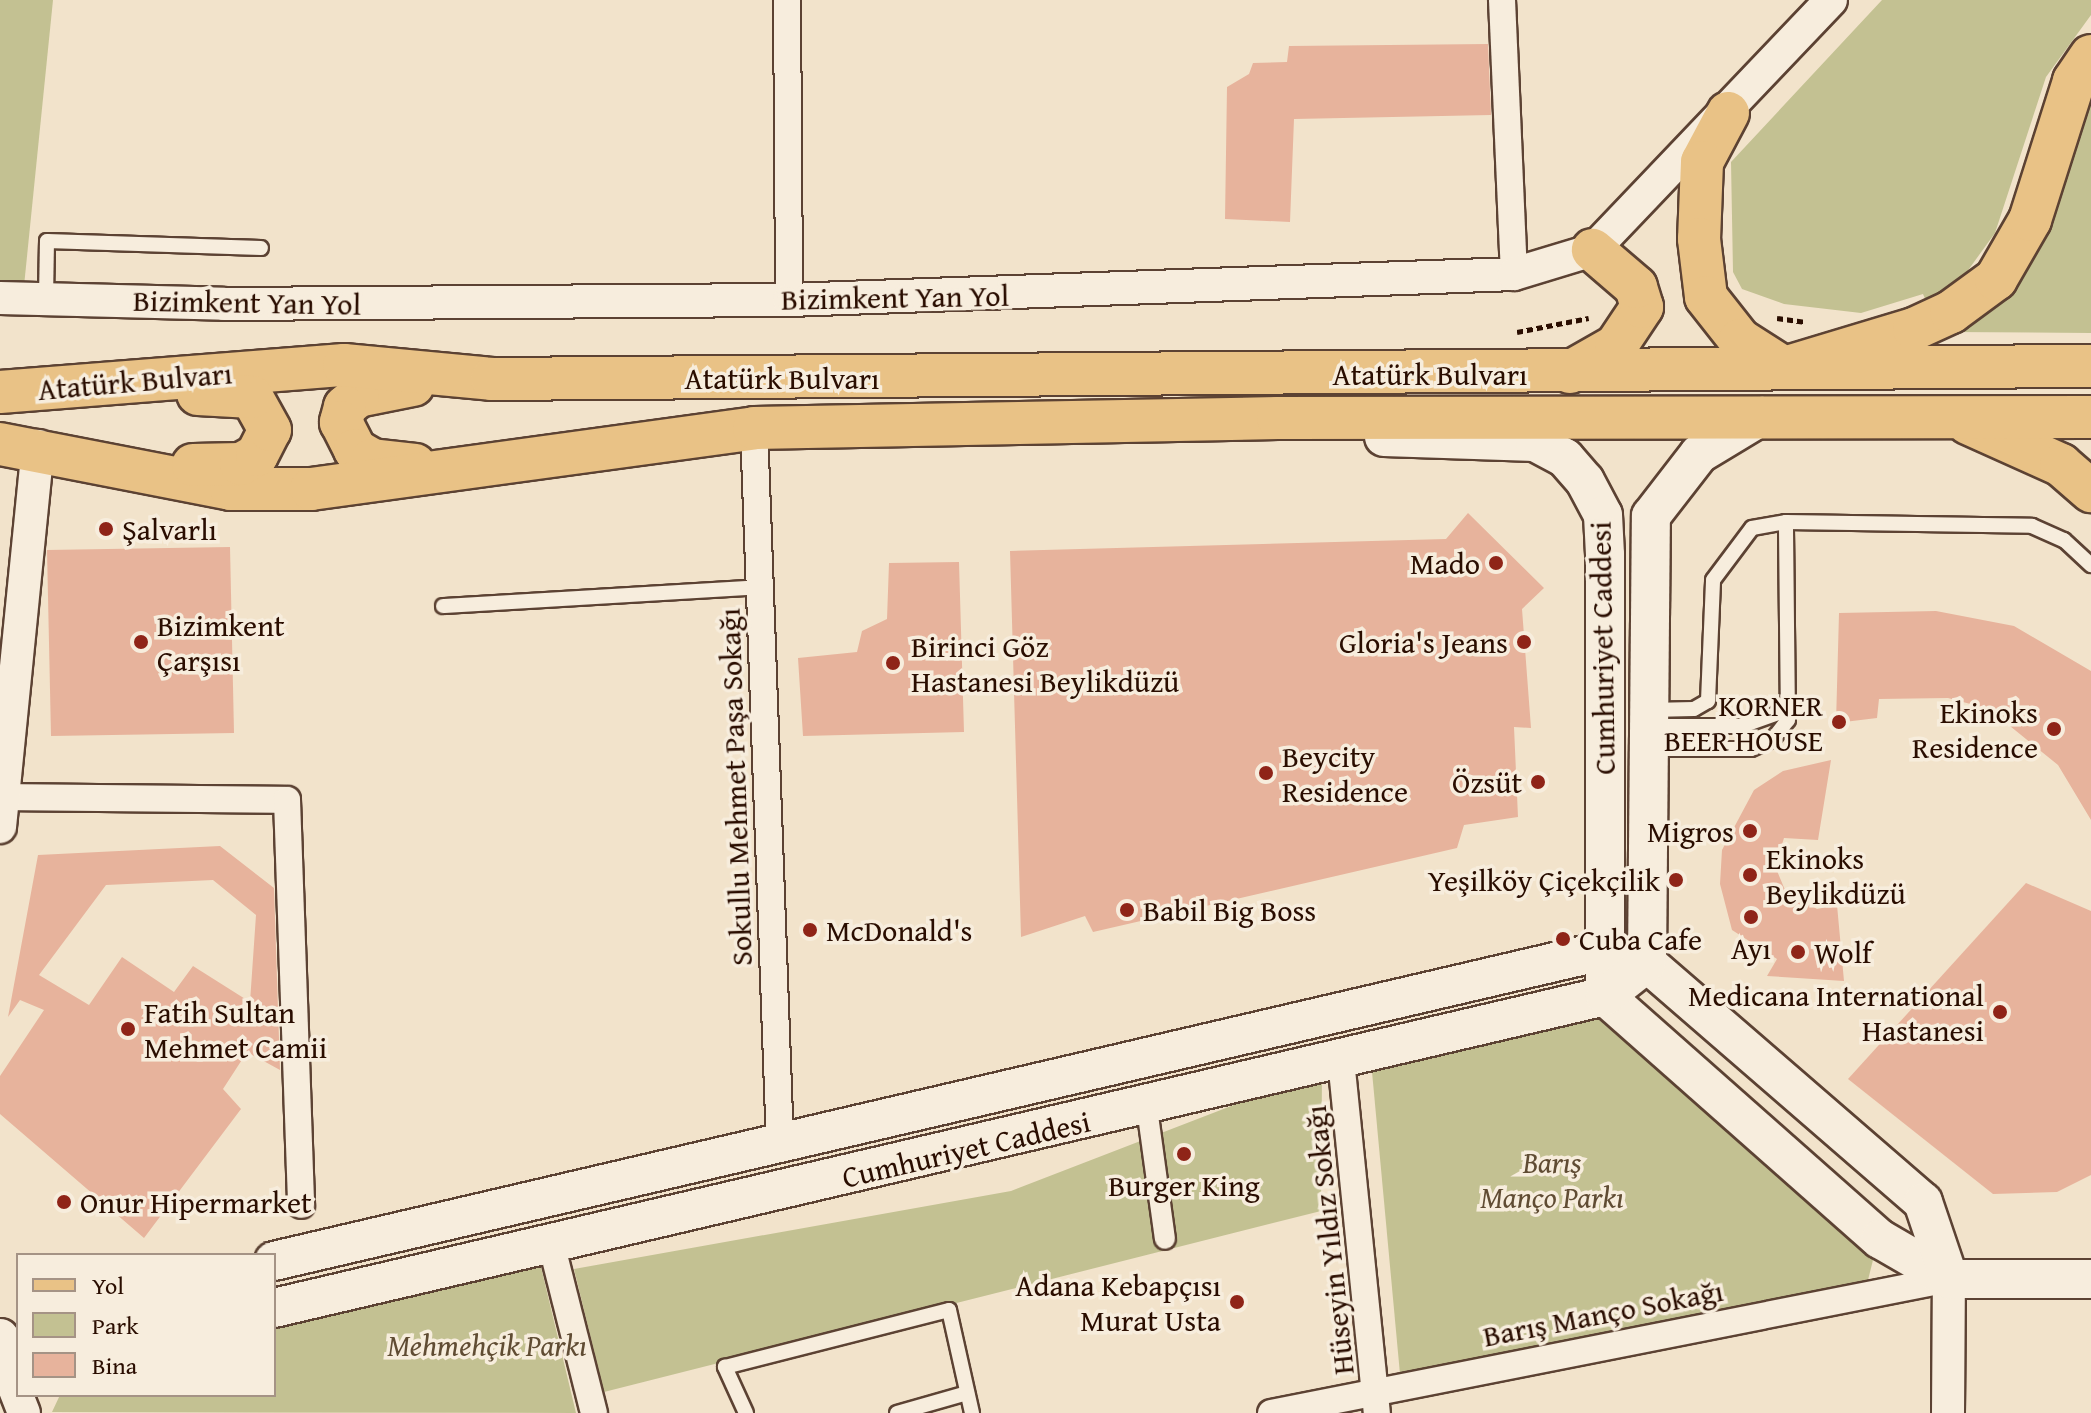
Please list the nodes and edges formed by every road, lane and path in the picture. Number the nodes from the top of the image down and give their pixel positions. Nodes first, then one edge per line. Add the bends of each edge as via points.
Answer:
1 (787, 0) edge
2 (1502, 0) edge
3 (1831, 0) edge
4 (2091, 56) edge
5 (1728, 113) junction
6 (261, 248) dead end
7 (1593, 250) junction
8 (1514, 274) junction
9 (0, 298) edge
10 (46, 298) junction
11 (789, 300) junction
12 (2091, 366) edge
13 (1784, 368) junction
14 (1566, 374) junction
15 (492, 379) junction
16 (98, 388) junction
17 (0, 392) edge
18 (1762, 416) junction
19 (1953, 416) junction
20 (2091, 417) edge
21 (1278, 418) junction
22 (754, 428) junction
23 (33, 448) edge
24 (463, 470) junction
25 (2091, 491) edge
26 (1786, 522) junction
27 (2091, 565) edge
28 (760, 587) junction
29 (443, 606) dead end
30 (1792, 708) junction
31 (1649, 728) junction
32 (2, 812) edge
33 (1606, 950) junction
34 (1647, 963) junction
35 (1605, 996) junction
36 (1335, 1011) junction
37 (1341, 1060) junction
38 (1147, 1108) junction
39 (780, 1144) junction
40 (780, 1192) junction
41 (301, 1205) dead end
42 (1165, 1239) dead end
43 (552, 1247) junction
44 (276, 1261) edge
45 (1949, 1279) junction
46 (2091, 1279) edge
47 (276, 1308) edge
48 (6, 1360) edge
49 (16, 1389) edge
50 (967, 1393) junction
51 (1378, 1401) edge
52 (594, 1413) edge
53 (746, 1413) edge
54 (897, 1413) edge
55 (972, 1413) edge
56 (1271, 1413) edge
57 (1948, 1413) edge

1 - 11 street
2 - 8 street
3 - 5 street, Bizimkent Yan Yol
4 - 13 main road via 2074,81 2030,220 1996,279 1951,312 1914,329
5 - 7 street, Bizimkent Yan Yol
5 - 13 main road via 1702,162 1699,239 1706,297 1740,340
6 - 10 lane via 47,241
7 - 8 street, Bizimkent Yan Yol
7 - 14 main road via 1636,287 1642,307 1616,346
8 - 11 street, Bizimkent Yan Yol
9 - 10 street, Bizimkent Yan Yol
10 - 11 street, Bizimkent Yan Yol via 224,304
12 - 13 main road
13 - 14 main road, Atatürk Bulvarı
14 - 15 main road, Atatürk Bulvarı
15 - 16 main road, Atatürk Bulvarı via 331,365
15 - 24 main road via 374,388 345,407 345,438 372,460
16 - 17 main road, Atatürk Bulvarı
16 - 23 main road via 252,397 267,416 266,444 249,460 221,467
18 - 19 main road, Atatürk Bulvarı
18 - 21 main road, Atatürk Bulvarı
18 - 31 main road, Cumhuriyet Caddesi via 1699,454 1651,516
19 - 20 main road, Atatürk Bulvarı
19 - 25 main road via 2061,465
21 - 22 main road, Atatürk Bulvarı
21 - 33 main road, Cumhuriyet Caddesi via 1362,436 1535,442 1565,458 1591,492 1603,515 1605,555
22 - 24 main road, Atatürk Bulvarı
22 - 28 street, Sokullu Mehmet Paşa Sokağı
23 - 24 main road, Atatürk Bulvarı via 141,475 231,489 311,489
23 - 32 street
26 - 27 lane via 2032,526 2064,540
26 - 30 lane
26 - 31 lane via 1752,528 1713,580 1708,701
28 - 29 lane
28 - 39 street, Sokullu Mehmet Paşa Sokağı
30 - 31 lane via 1742,726
30 - 31 lane via 1773,739 1751,749
31 - 34 main road, Cumhuriyet Caddesi
32 - 41 street via 287,800
33 - 34 main road
33 - 35 main road
33 - 36 main road, Cumhuriyet Caddesi
34 - 35 main road, Cumhuriyet Caddesi
34 - 45 main road via 1923,1202
35 - 37 main road, Cumhuriyet Caddesi
35 - 45 main road via 1880,1239
36 - 37 main road
36 - 39 main road, Cumhuriyet Caddesi
37 - 38 main road, Cumhuriyet Caddesi
37 - 51 street, Hüseyin Yıldız Sokağı
38 - 40 main road, Cumhuriyet Caddesi
38 - 42 street
39 - 40 main road
39 - 44 main road, Cumhuriyet Caddesi
40 - 43 main road, Cumhuriyet Caddesi
43 - 47 main road, Cumhuriyet Caddesi
43 - 52 street
45 - 46 main road
45 - 51 street, Barış Manço Sokağı
45 - 57 street
48 - 49 street
50 - 53 lane via 949,1310 725,1367
50 - 54 lane
50 - 55 lane
51 - 56 street, Barış Manço Sokağı

